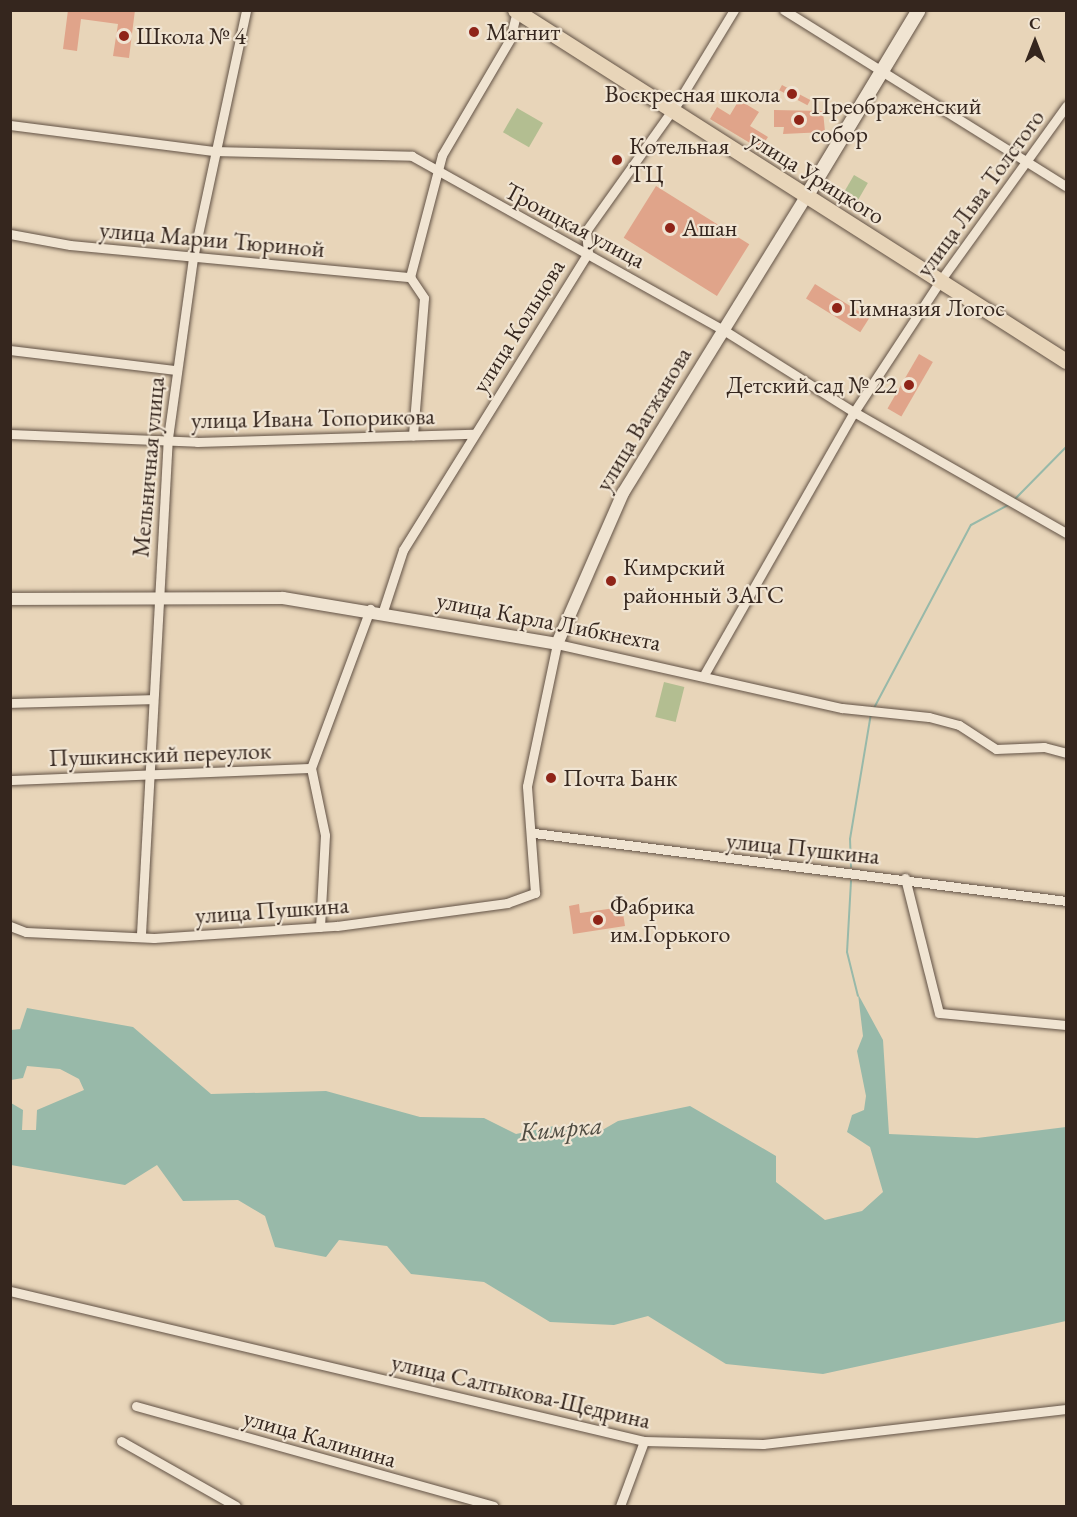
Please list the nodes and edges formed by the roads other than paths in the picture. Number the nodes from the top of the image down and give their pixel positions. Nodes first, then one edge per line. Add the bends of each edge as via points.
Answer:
1 (246, 10) edge
2 (734, 10) edge
3 (784, 10) edge
4 (919, 10) edge
5 (516, 11) edge
6 (884, 70) junction
7 (1066, 106) edge
8 (670, 110) junction
9 (10, 124) edge
10 (213, 151) junction
11 (1026, 162) junction
12 (441, 176) junction
13 (1066, 186) edge
14 (806, 196) junction
15 (10, 234) edge
16 (588, 253) junction
17 (193, 258) junction
18 (410, 277) junction
19 (940, 281) junction
20 (722, 329) junction
21 (10, 350) edge
22 (1066, 361) edge
23 (176, 370) junction
24 (854, 412) junction
25 (10, 434) edge
26 (473, 434) junction
27 (413, 436) junction
28 (168, 438) junction
29 (1066, 533) edge
30 (158, 598) junction
31 (10, 599) edge
32 (370, 609) junction
33 (384, 611) junction
34 (557, 644) junction
35 (705, 673) junction
36 (153, 699) junction
37 (10, 703) edge
38 (1066, 753) edge
39 (311, 768) junction
40 (150, 774) junction
41 (10, 780) edge
42 (534, 833) junction
43 (905, 878) junction
44 (535, 893) joint
45 (1066, 901) edge
46 (10, 926) edge
47 (320, 927) junction
48 (141, 934) junction
49 (1066, 1025) edge
50 (10, 1290) edge
51 (136, 1406) dead end
52 (1066, 1409) edge
53 (121, 1441) dead end
54 (644, 1441) junction
55 (236, 1506) edge
56 (493, 1506) edge
57 (620, 1506) edge

1 - 10 street, Мельничная улица
2 - 8 street, улица Кольцова
3 - 6 street
4 - 6 main road, улица Вагжанова
5 - 8 main road, улица Урицкого
5 - 12 street via 510,39 442,155
6 - 11 street
6 - 14 main road, улица Вагжанова
7 - 11 street, улица Льва Толстого
8 - 14 main road, улица Урицкого
8 - 16 street, улица Кольцова via 586,231
9 - 10 street, Троицкая улица
10 - 12 street, Троицкая улица via 412,156
10 - 17 street, Мельничная улица
11 - 13 street
11 - 19 street, улица Льва Толстого
12 - 16 street, Троицкая улица
12 - 18 street
14 - 19 main road, улица Урицкого
14 - 20 street, улица Вагжанова
15 - 17 street, улица Марии Тюриной
16 - 20 street, Троицкая улица
16 - 26 street, улица Кольцова
17 - 18 street, улица Марии Тюриной
17 - 23 street, Мельничная улица
18 - 27 street via 424,298
19 - 22 main road, улица Урицкого
19 - 24 street, улица Льва Толстого
20 - 24 street, Троицкая улица
20 - 34 street, улица Вагжанова via 623,493
21 - 23 street
23 - 28 street, Мельничная улица
24 - 29 street, Троицкая улица
24 - 35 street, улица Льва Толстого
25 - 28 street, улица Ивана Топорикова
26 - 27 street, улица Ивана Топорикова
26 - 33 street, улица Кольцова via 403,550
27 - 28 street, улица Ивана Топорикова
28 - 30 street, Мельничная улица
30 - 31 street, улица Карла Либкнехта
30 - 32 street, улица Карла Либкнехта via 283,598
30 - 36 street, Мельничная улица
32 - 33 street, улица Карла Либкнехта
32 - 39 street
33 - 34 street, улица Карла Либкнехта
34 - 35 street, улица Карла Либкнехта
34 - 42 street, улица Вагжанова via 527,786
35 - 38 street, улица Карла Либкнехта via 842,708 929,717 959,725 996,748 1044,747
36 - 37 street
36 - 40 street, Мельничная улица
39 - 40 street, Пушкинский переулок
39 - 47 street via 324,836
40 - 41 street, Пушкинский переулок
40 - 48 street, Мельничная улица
42 - 43 street, улица Пушкина
42 - 44 street, улица Вагжанова
43 - 45 street, улица Пушкина
43 - 49 street via 939,1013
44 - 47 street, улица Пушкина via 507,903
46 - 48 street, улица Пушкина via 26,932
47 - 48 street, улица Пушкина via 154,938
50 - 54 street, улица Салтыкова-Щедрина
51 - 56 street, улица Калинина
52 - 54 street, улица Салтыкова-Щедрина via 763,1444
53 - 55 street
54 - 57 street

